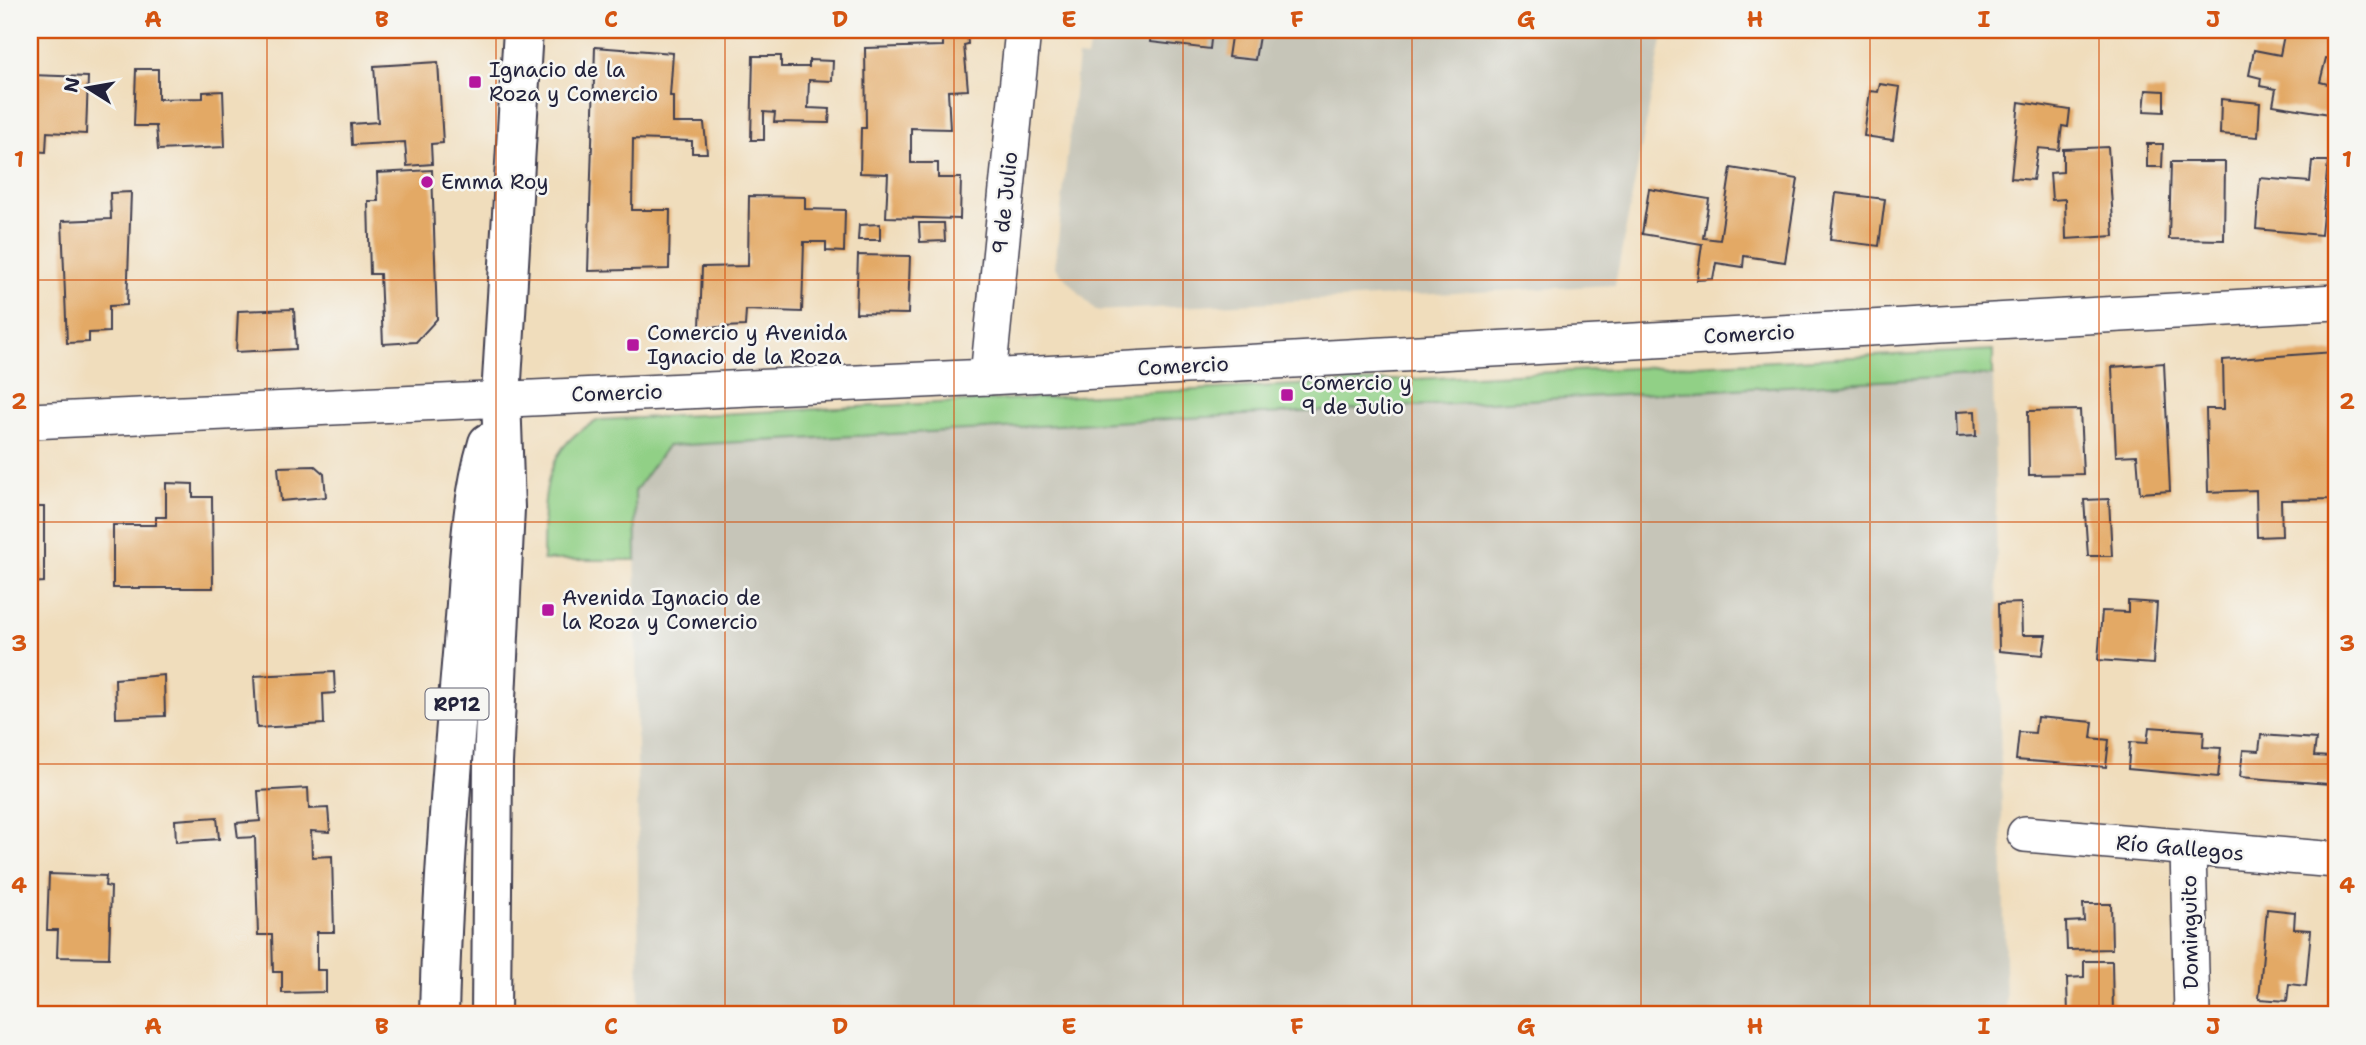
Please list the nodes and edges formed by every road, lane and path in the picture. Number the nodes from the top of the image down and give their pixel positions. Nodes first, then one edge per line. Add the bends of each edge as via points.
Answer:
1 (523, 30) edge
2 (1023, 30) edge
3 (2336, 302) edge
4 (988, 377) junction
5 (501, 397) junction
6 (30, 421) edge
7 (2025, 834) dead end
8 (2188, 849) junction
9 (2336, 860) edge
10 (439, 1015) edge
11 (491, 1015) edge
12 (2192, 1015) edge

1 - 5 main road, RP12
2 - 4 street, 9 de Julio
3 - 4 street, Comercio
4 - 5 street, Comercio
5 - 6 street, Comercio
5 - 10 main road, RP12 via 480,471 471,552 442,903
5 - 11 main road, RP12 via 505,508 493,763
7 - 8 street, Río Gallegos
8 - 9 street, Río Gallegos
8 - 12 street, Dominguito

